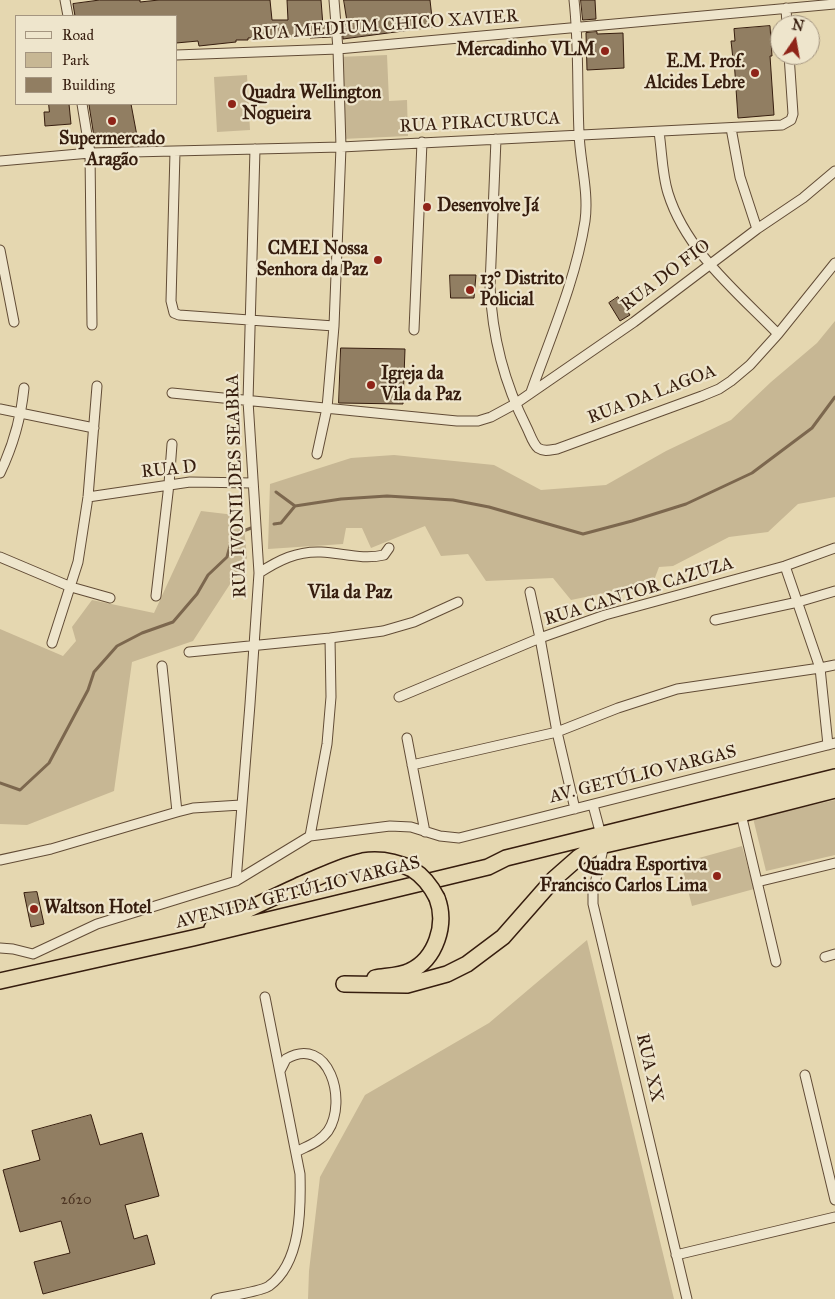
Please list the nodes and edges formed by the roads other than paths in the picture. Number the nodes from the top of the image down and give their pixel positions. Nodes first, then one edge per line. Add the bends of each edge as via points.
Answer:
1 (65, 0) edge
2 (334, 0) edge
3 (574, 0) edge
4 (835, 4) edge
5 (786, 8) junction
6 (68, 15) edge
7 (786, 15) edge
8 (577, 28) junction
9 (338, 49) junction
10 (178, 55) edge
11 (790, 65) edge
12 (82, 105) edge
13 (731, 128) junction
14 (659, 132) junction
15 (579, 135) junction
16 (496, 139) junction
17 (422, 142) junction
18 (341, 146) junction
19 (255, 149) junction
20 (175, 152) junction
21 (90, 153) junction
22 (0, 161) edge
23 (835, 171) edge
24 (757, 228) junction
25 (0, 250) edge
26 (835, 262) edge
27 (710, 264) junction
28 (251, 320) junction
29 (14, 322) dead end
30 (92, 325) dead end
31 (334, 326) junction
32 (414, 330) dead end
33 (778, 334) junction
34 (96, 386) dead end
35 (24, 388) dead end
36 (531, 392) junction
37 (172, 393) dead end
38 (248, 401) junction
39 (515, 404) junction
40 (327, 408) junction
41 (0, 409) edge
42 (22, 414) junction
43 (94, 428) junction
44 (172, 444) dead end
45 (317, 454) dead end
46 (0, 473) edge
47 (253, 483) junction
48 (169, 484) junction
49 (88, 497) junction
50 (389, 548) dead end
51 (835, 548) edge
52 (0, 557) edge
53 (785, 566) junction
54 (259, 572) junction
55 (70, 587) junction
56 (835, 591) edge
57 (530, 592) dead end
58 (156, 596) dead end
59 (110, 598) dead end
60 (458, 602) dead end
61 (798, 602) junction
62 (715, 620) dead end
63 (330, 638) junction
64 (540, 638) junction
65 (52, 643) dead end
66 (254, 646) junction
67 (189, 652) dead end
68 (835, 665) edge
69 (162, 666) dead end
70 (820, 668) junction
71 (399, 697) dead end
72 (557, 732) junction
73 (406, 738) dead end
74 (832, 744) edge
75 (412, 765) junction
76 (835, 777) edge
77 (835, 790) edge
78 (592, 804) junction
79 (241, 805) junction
80 (575, 809) junction
81 (176, 812) junction
82 (741, 814) junction
83 (425, 832) junction
84 (310, 836) junction
85 (600, 842) junction
86 (0, 860) edge
87 (835, 862) edge
88 (236, 881) junction
89 (758, 882) junction
90 (193, 938) junction
91 (0, 948) edge
92 (34, 954) junction
93 (835, 954) edge
94 (825, 957) dead end
95 (776, 962) dead end
96 (36, 973) junction
97 (0, 981) edge
98 (265, 997) dead end
99 (280, 1072) junction
100 (805, 1075) dead end
101 (296, 1152) junction
102 (834, 1188) edge
103 (835, 1200) edge
104 (835, 1216) edge
105 (676, 1255) junction
106 (216, 1299) edge
107 (687, 1299) edge

1 - 6 street
2 - 9 street
3 - 8 street
4 - 5 street, RUA MEDIUM CHICO XAVIER
5 - 7 street
5 - 8 street, RUA MEDIUM CHICO XAVIER
8 - 9 street, RUA MEDIUM CHICO XAVIER
8 - 15 street
9 - 10 street, RUA MEDIUM CHICO XAVIER
9 - 18 street
11 - 13 street, RUA PIRACURUCA via 791,120 782,126
12 - 21 street
13 - 14 street, RUA PIRACURUCA
13 - 24 street via 740,177
14 - 15 street, RUA PIRACURUCA
14 - 27 street via 668,192 680,222
15 - 16 street, RUA PIRACURUCA
15 - 36 street via 585,218 580,244
16 - 17 street, RUA PIRACURUCA
16 - 39 street via 491,310 500,358
17 - 18 street, RUA PIRACURUCA
17 - 32 street
18 - 19 street, RUA PIRACURUCA
18 - 31 street
19 - 20 street, RUA PIRACURUCA
19 - 28 street, RUA IVONILDES SEABRA
20 - 21 street, RUA PIRACURUCA
20 - 28 street via 172,310 179,315
21 - 22 street, RUA PIRACURUCA
21 - 30 street
23 - 24 street, RUA DO FIO via 803,198
24 - 27 street, RUA DO FIO
25 - 29 street
26 - 33 street, RUA DA LAGOA
27 - 33 street
27 - 36 street, RUA DO FIO via 634,322
28 - 31 street
28 - 38 street, RUA IVONILDES SEABRA
31 - 40 street
33 - 39 street, RUA DA LAGOA via 750,365 720,389 557,449 543,450 536,446
34 - 43 street
35 - 42 street
36 - 39 street, RUA DO FIO
37 - 38 street, RUA DO FIO
38 - 40 street, RUA DO FIO
38 - 47 street, RUA IVONILDES SEABRA
39 - 40 street, RUA DO FIO via 478,421
40 - 45 street
41 - 42 street
42 - 43 street
42 - 46 street
43 - 49 street
44 - 48 street
47 - 48 street, RUA D
47 - 54 street, RUA IVONILDES SEABRA
48 - 49 street, RUA D
48 - 58 street
49 - 55 street via 78,562
50 - 54 street via 384,555 371,558 322,552 299,554
51 - 53 street, RUA CANTOR CAZUZA
52 - 55 street
53 - 61 street
53 - 64 street, RUA CANTOR CAZUZA via 605,615
54 - 66 street, RUA IVONILDES SEABRA
55 - 59 street
55 - 65 street
56 - 61 street
57 - 64 street
60 - 63 street via 414,622
61 - 62 street
61 - 70 street
63 - 66 street
63 - 84 street via 331,697 327,744
64 - 71 street, RUA CANTOR CAZUZA
64 - 72 street
66 - 67 street
66 - 79 street, RUA IVONILDES SEABRA
68 - 70 street
69 - 81 street
70 - 72 street via 677,689
70 - 74 street
72 - 75 street
72 - 80 street
73 - 75 street
74 - 78 street, AV. GETÚLIO VARGAS
75 - 83 street
76 - 85 highway, AVENIDA GETÚLIO VARGAS
77 - 82 highway, AVENIDA GETÚLIO VARGAS
78 - 80 street, AV. GETÚLIO VARGAS
78 - 85 street
79 - 81 street
79 - 88 street, RUA IVONILDES SEABRA
80 - 83 street, AV. GETÚLIO VARGAS via 459,838
81 - 86 street via 51,849
82 - 85 highway, AVENIDA GETÚLIO VARGAS
82 - 89 street
83 - 84 street via 411,826 390,826
84 - 88 street
85 - 90 highway, AVENIDA GETÚLIO VARGAS via 508,868 488,867
85 - 90 highway, bridge via 554,879 503,936 467,964 447,974 407,985 344,984 408,972 426,960 434,948 442,923 437,898 420,874 385,860 363,861 335,870 242,911
85 - 105 street, RUA XX via 593,904
87 - 89 street
88 - 92 street via 96,924
89 - 95 street
90 - 96 highway, AVENIDA GETÚLIO VARGAS
91 - 92 street
92 - 96 street
93 - 94 street
96 - 97 highway, AVENIDA GETÚLIO VARGAS
98 - 99 street
99 - 101 street
99 - 101 street via 286,1059 300,1053 309,1054 323,1063 335,1084 335,1112 327,1132
100 - 102 street
101 - 106 street via 301,1202 289,1261 267,1287
102 - 103 street
104 - 105 street
105 - 107 street, RUA XX

